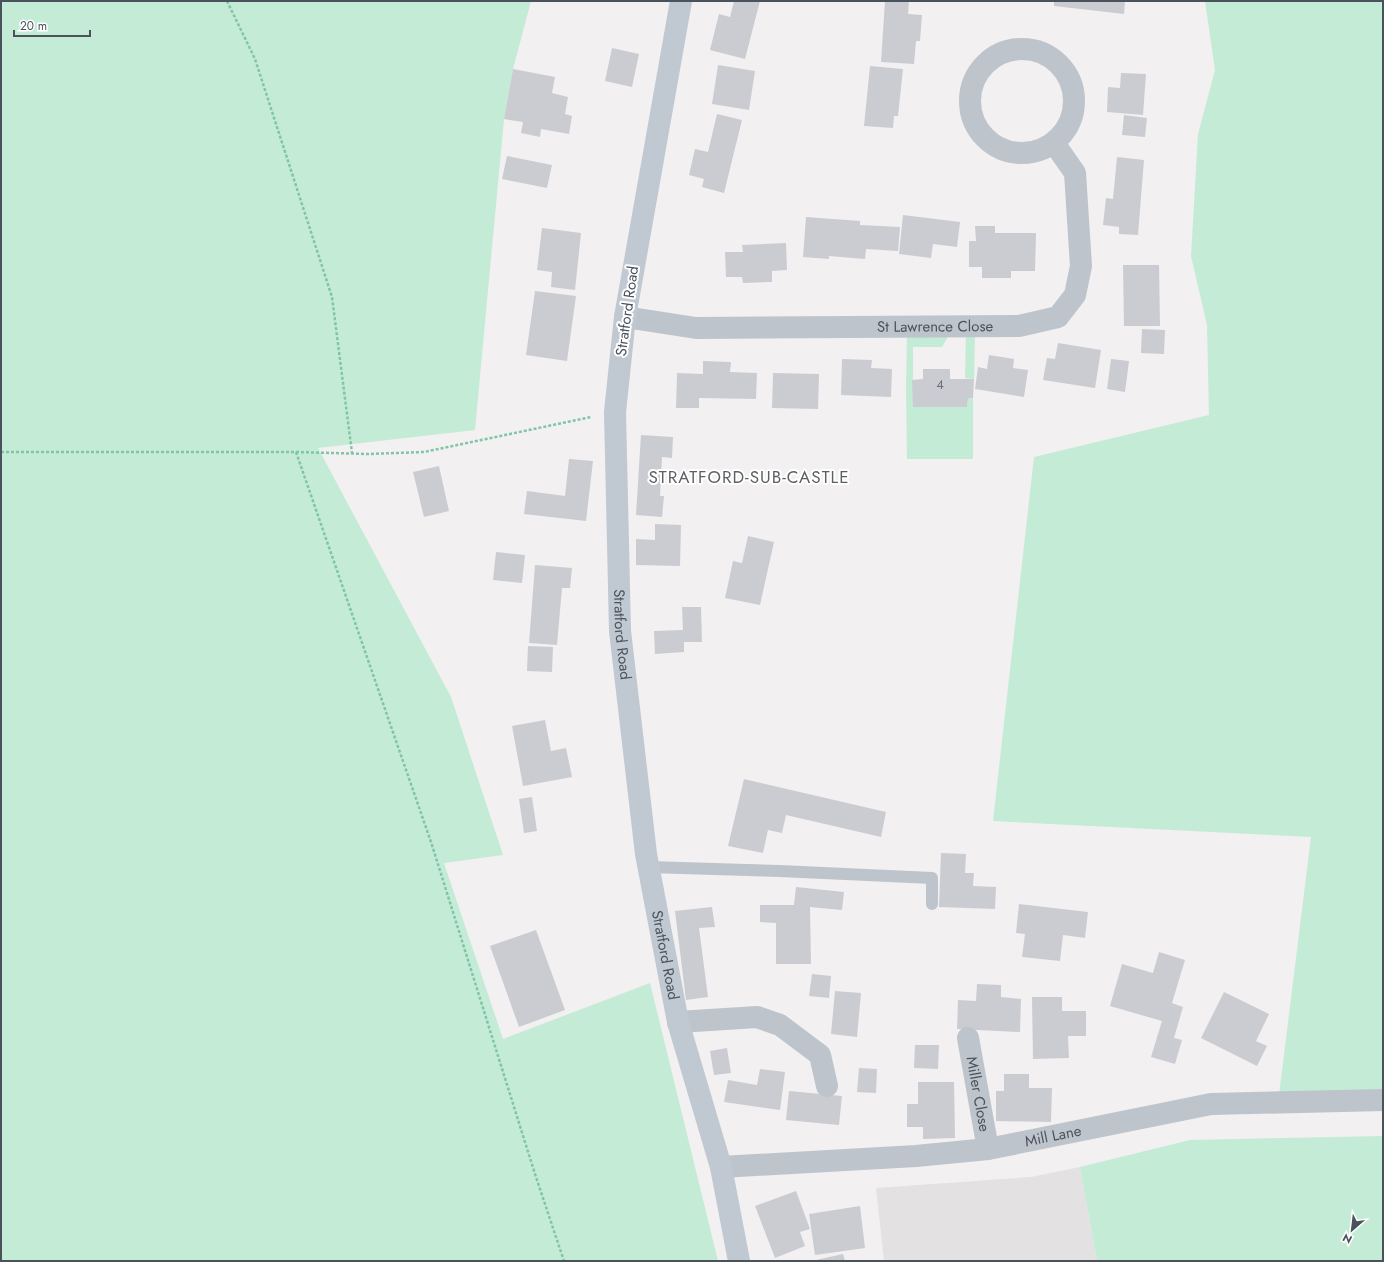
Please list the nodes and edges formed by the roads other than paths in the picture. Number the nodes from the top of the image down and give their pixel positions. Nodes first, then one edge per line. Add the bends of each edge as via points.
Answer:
1 (681, 1) edge
2 (1054, 143) junction
3 (625, 317) junction
4 (648, 867) junction
5 (932, 904) dead end
6 (678, 1022) junction
7 (968, 1038) dead end
8 (827, 1086) dead end
9 (1383, 1100) edge
10 (988, 1149) junction
11 (721, 1167) junction
12 (739, 1261) edge

1 - 3 street, Stratford Road
2 - 2 street via 1038,151 1020,153 1002,149 981,133 972,117 970,96 975,78 982,67 997,55 1017,49 1035,51 1058,63 1069,77 1074,95 1073,113 1070,122
2 - 3 street, St Lawrence Close via 1075,173 1081,266 1075,295 1058,317 1019,326 696,328
3 - 4 street, Stratford Road via 615,412 620,631
4 - 5 lane via 932,878
4 - 6 street, Stratford Road
6 - 8 street via 757,1017 780,1025 820,1055
6 - 11 street, Stratford Road
7 - 10 street, Miller Close
9 - 10 street, Mill Lane via 1211,1104
10 - 11 street, Mill Lane via 916,1156
11 - 12 street, Stratford Road

